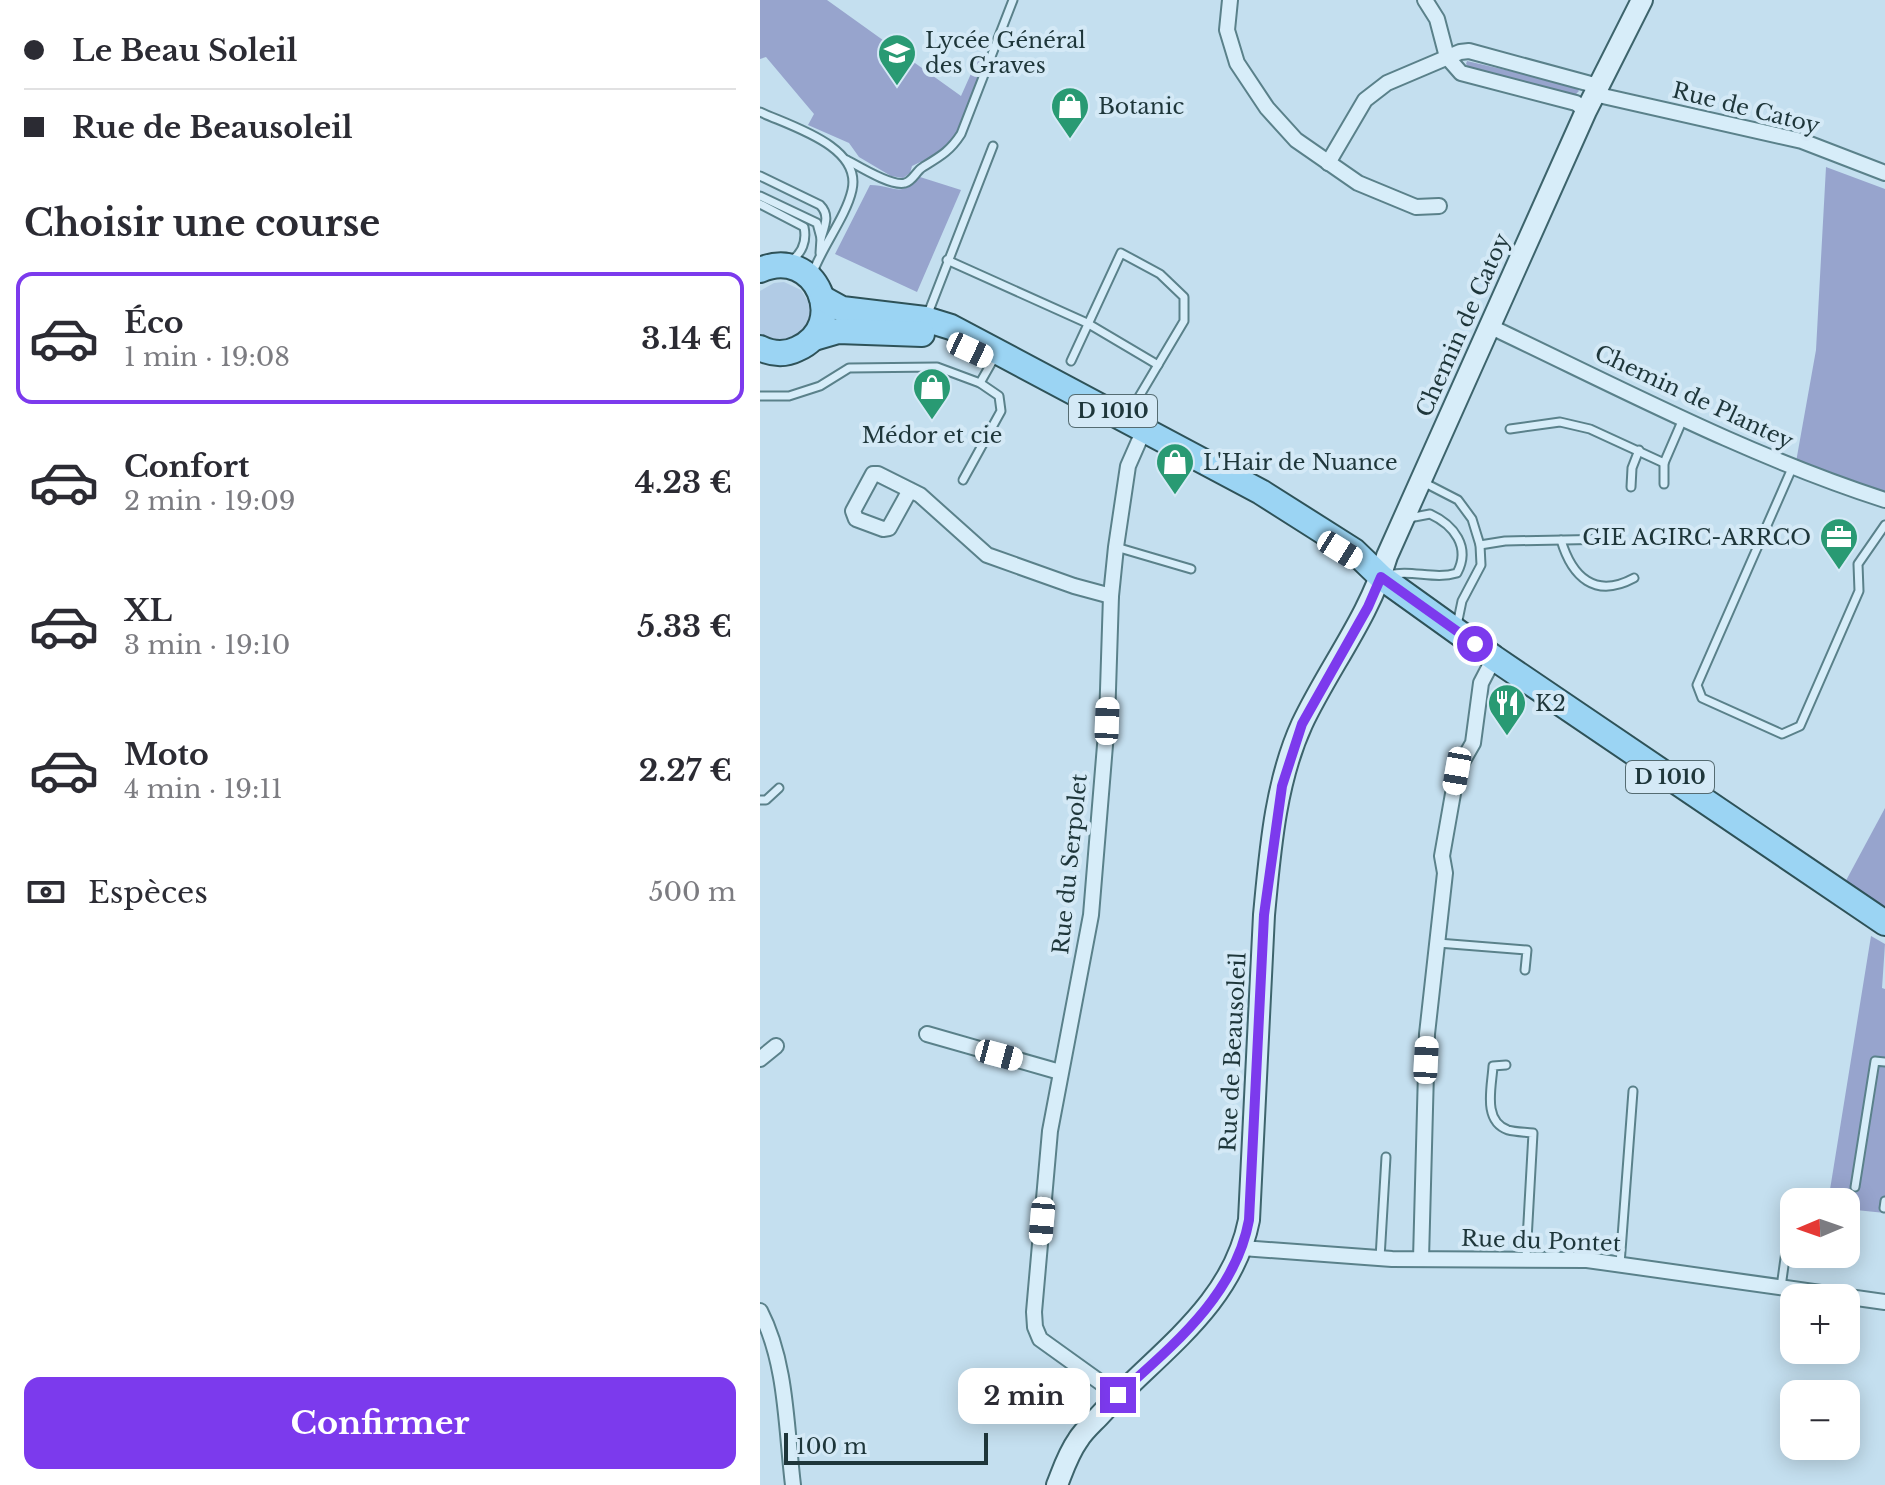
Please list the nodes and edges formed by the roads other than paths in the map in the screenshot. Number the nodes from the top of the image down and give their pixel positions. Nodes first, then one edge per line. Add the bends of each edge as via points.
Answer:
1 (1013, 0) edge
2 (1230, 0) edge
3 (1425, 0) edge
4 (1642, 0) edge
5 (1447, 57) junction
6 (1593, 97) junction
7 (760, 112) edge
8 (993, 146) dead end
9 (847, 160) junction
10 (1328, 163) junction
11 (1885, 173) edge
12 (760, 176) edge
13 (760, 196) edge
14 (760, 204) edge
15 (1439, 206) dead end
16 (821, 238) junction
17 (947, 260) junction
18 (767, 268) edge
19 (818, 277) junction
20 (925, 319) junction
21 (1087, 323) junction
22 (1489, 326) junction
23 (814, 338) junction
24 (760, 348) edge
25 (993, 360) junction
26 (1071, 361) dead end
27 (1158, 365) junction
28 (980, 383) junction
29 (760, 396) edge
30 (1684, 417) junction
31 (1510, 429) dead end
32 (1132, 430) junction
33 (1639, 450) junction
34 (1664, 463) junction
35 (1793, 466) junction
36 (963, 480) dead end
37 (1420, 480) junction
38 (1664, 484) dead end
39 (1631, 487) dead end
40 (910, 490) dead end
41 (1885, 500) edge
42 (1403, 520) junction
43 (1885, 525) edge
44 (1616, 539) dead end
45 (1561, 540) junction
46 (1480, 545) junction
47 (1116, 547) junction
48 (1191, 569) dead end
49 (1381, 577) junction
50 (1634, 578) dead end
51 (1111, 596) junction
52 (1456, 631) junction
53 (1494, 658) junction
54 (779, 788) dead end
55 (760, 800) edge
56 (1885, 923) edge
57 (1438, 943) junction
58 (1525, 970) dead end
59 (933, 1041) dead end
60 (776, 1046) dead end
61 (761, 1056) edge
62 (1885, 1062) edge
63 (1506, 1065) dead end
64 (1060, 1072) junction
65 (1633, 1091) dead end
66 (1386, 1157) dead end
67 (1855, 1187) dead end
68 (1885, 1201) edge
69 (1884, 1208) edge
70 (1242, 1248) junction
71 (1380, 1258) junction
72 (1526, 1258) junction
73 (1421, 1259) junction
74 (1620, 1264) junction
75 (1780, 1287) edge
76 (1860, 1298) edge
77 (1885, 1302) edge
78 (760, 1311) edge
79 (1118, 1395) junction
80 (793, 1485) edge
81 (1057, 1485) edge

1 - 9 lane via 951,149 903,184
2 - 10 street via 1227,30 1250,85 1296,140
3 - 5 street via 1437,19
4 - 6 street, Chemin de Catoy
5 - 6 street via 1469,51
5 - 6 street via 1461,73 1576,103
5 - 10 street via 1387,83 1365,100
6 - 11 street, Rue de Catoy via 1802,141
6 - 22 street, Chemin de Catoy
7 - 9 lane via 833,146
8 - 17 lane
9 - 19 lane via 852,191
10 - 15 street via 1358,183 1416,207
12 - 16 lane via 825,210
13 - 16 lane via 817,223
14 - 18 lane via 804,227 806,237 799,254
16 - 19 lane
17 - 20 lane
17 - 21 lane
18 - 19 main road via 793,267
19 - 20 main road, D 1010 via 842,309
19 - 23 main road via 824,312
20 - 32 main road, D 1010 via 951,327
21 - 26 lane
21 - 27 lane
21 - 27 lane via 1121,253 1160,274 1184,297 1184,321
22 - 30 street, Chemin de Plantey
22 - 37 street, Chemin de Catoy
23 - 24 main road via 792,352
23 - 25 main road, D 1010 via 838,331 920,334
25 - 28 lane
25 - 32 main road, D 1010
27 - 32 lane
28 - 29 lane via 937,367 849,368 820,386 789,396
28 - 36 lane via 999,396 1001,411
30 - 34 lane
30 - 35 street, Chemin de Plantey
31 - 33 lane via 1560,422
32 - 47 street, Rue du Serpolet
32 - 49 main road, D 1010 via 1361,570
32 - 49 main road, D 1010 via 1261,492 1354,551
33 - 34 lane
33 - 39 lane
34 - 38 lane
35 - 41 street, Chemin de Plantey
35 - 43 lane via 1697,685 1702,698 1782,734 1800,726 1859,591 1858,564
37 - 42 street, Chemin de Catoy
37 - 46 lane via 1458,500 1472,519
40 - 51 street via 987,555
42 - 49 street, Chemin de Catoy
42 - 49 lane via 1417,514 1443,520 1459,538 1462,565 1447,576 1400,572
44 - 45 lane
45 - 46 lane
45 - 50 lane via 1568,563 1581,579 1600,585
46 - 52 lane via 1481,565 1462,601
47 - 48 lane
47 - 51 street, Rue du Serpolet
49 - 52 main road, D 1010
49 - 70 street, Rue de Beausoleil via 1302,724 1282,786 1264,915 1250,1205
51 - 64 street, Rue du Serpolet via 1091,915
52 - 53 main road, D 1010
53 - 56 main road, D 1010
53 - 57 street via 1481,683 1473,743 1457,771 1442,856
54 - 55 lane
57 - 58 lane via 1527,950
57 - 73 street via 1427,1034
59 - 64 street
60 - 61 street
62 - 67 lane via 1875,1061
63 - 72 lane via 1493,1066 1490,1107 1505,1130 1533,1133
64 - 79 street, Rue du Serpolet via 1050,1131 1035,1327 1048,1347
65 - 74 lane
66 - 71 lane
68 - 69 lane
70 - 71 street, Rue du Pontet
70 - 79 street, Rue de Beausoleil via 1203,1313
71 - 73 street, Rue du Pontet
72 - 73 street, Rue du Pontet
72 - 74 street, Rue du Pontet
74 - 75 street, Rue du Pontet
76 - 77 street, Rue du Pontet
78 - 80 street via 780,1373
79 - 81 street, Rue de Beausoleil via 1076,1443

